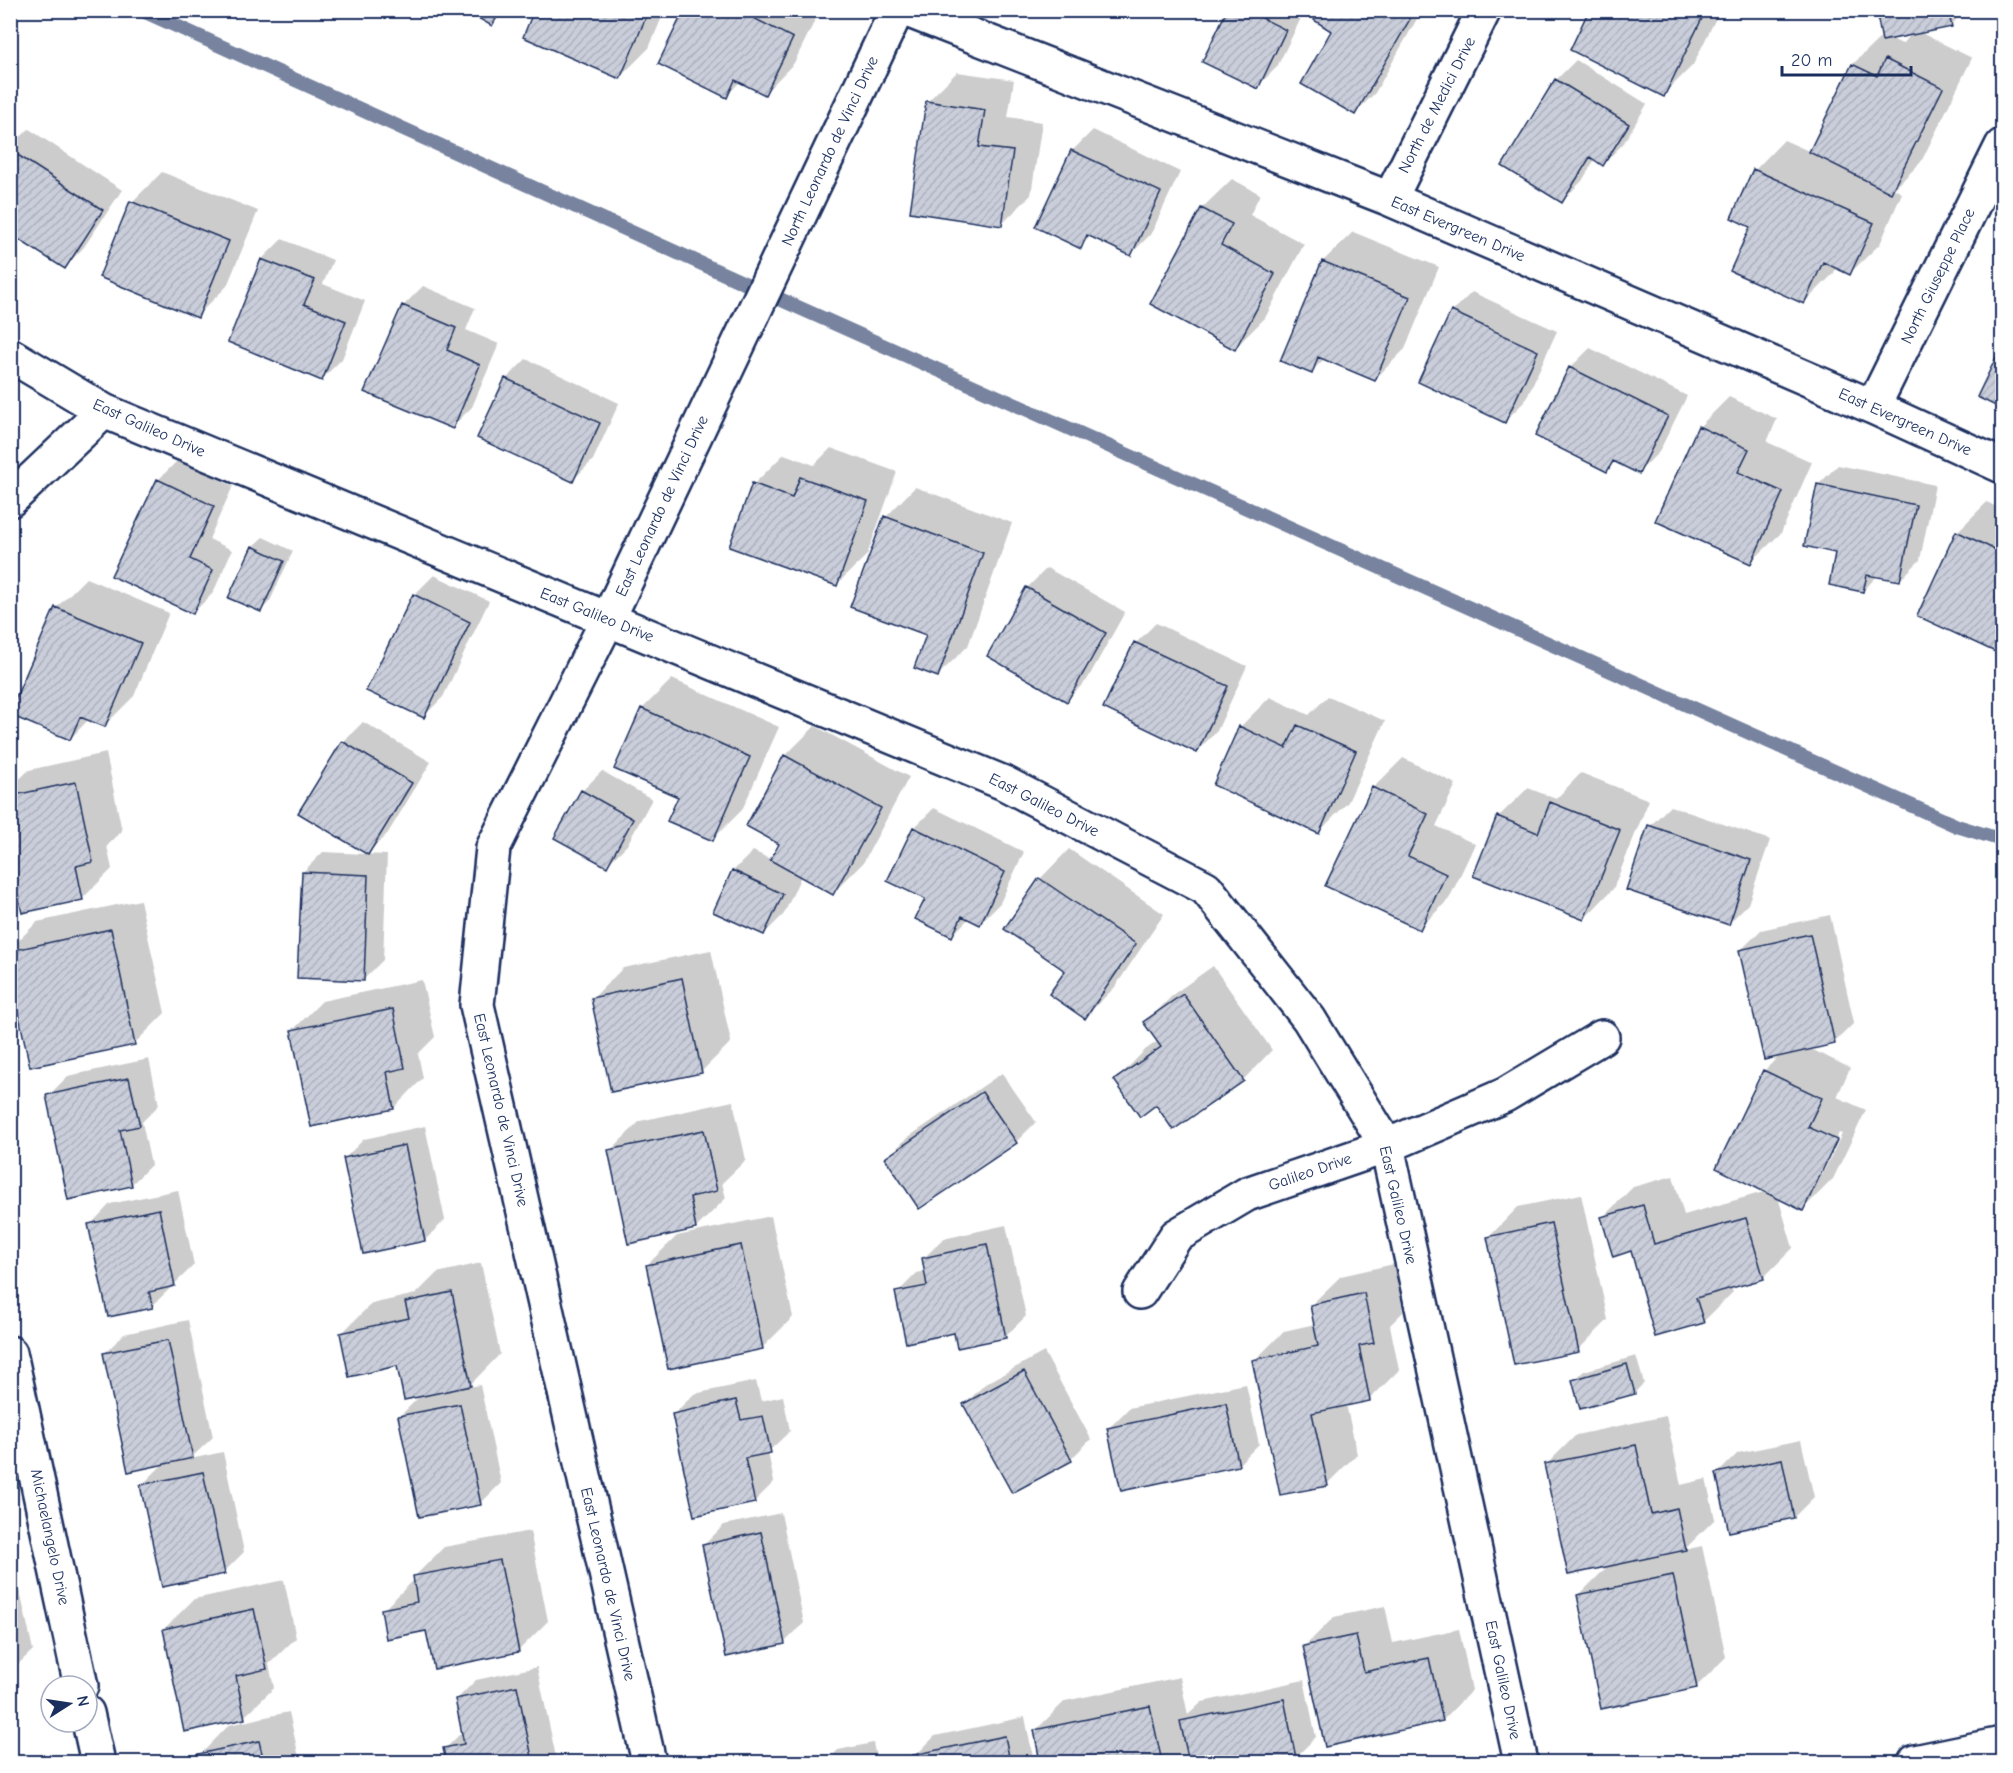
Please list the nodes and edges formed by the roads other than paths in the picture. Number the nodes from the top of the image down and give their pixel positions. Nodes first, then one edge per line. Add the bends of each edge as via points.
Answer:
1 (897, 10) edge
2 (906, 10) edge
3 (1484, 10) edge
4 (2002, 146) edge
5 (1390, 199) junction
6 (764, 292) joint
7 (10, 355) edge
8 (1873, 406) junction
9 (104, 411) junction
10 (2002, 466) edge
11 (10, 500) edge
12 (608, 619) junction
13 (1602, 1037) dead end
14 (1387, 1146) junction
15 (1140, 1292) dead end
16 (10, 1353) edge
17 (78, 1674) edge
18 (92, 1734) edge
19 (2002, 1744) edge
20 (98, 1762) edge
21 (649, 1762) edge
22 (1521, 1762) edge
23 (1915, 1762) edge

1 - 6 street, North Leonardo de Vinci Drive
2 - 5 street, East Evergreen Drive
3 - 5 street, North de Medici Drive
4 - 8 street, North Giuseppe Place
5 - 8 street, East Evergreen Drive
6 - 12 street, East Leonardo de Vinci Drive
7 - 9 street, East Galileo Drive
8 - 10 street, East Evergreen Drive
9 - 11 street
9 - 12 street, East Galileo Drive
12 - 14 street, East Galileo Drive via 1004,783 1206,888 1309,1019
12 - 21 street, East Leonardo de Vinci Drive via 493,848 477,1005
13 - 14 street, Galileo Drive via 1505,1095
14 - 15 street, Galileo Drive via 1247,1194 1176,1236
14 - 22 street, East Galileo Drive
16 - 17 street, Michaelangelo Drive
18 - 20 street
19 - 23 street

